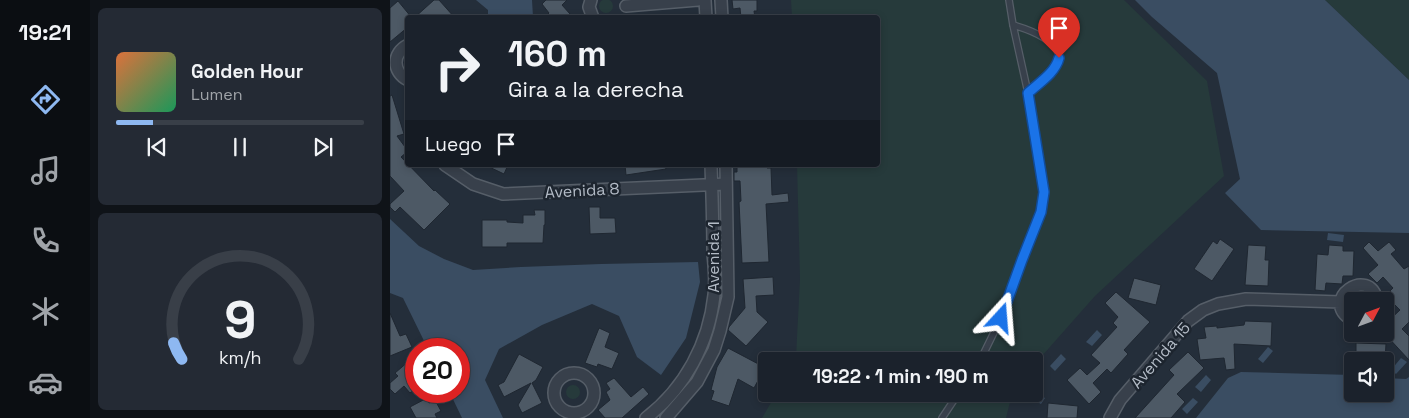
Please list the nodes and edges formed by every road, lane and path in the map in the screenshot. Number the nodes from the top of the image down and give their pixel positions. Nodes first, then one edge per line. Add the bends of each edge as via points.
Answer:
1 (591, 0) edge
2 (698, 0) edge
3 (705, 0) edge
4 (721, 0) edge
5 (1009, 0) edge
6 (624, 8) edge
7 (592, 15) edge
8 (706, 15) edge
9 (722, 15) edge
10 (1013, 25) junction
11 (405, 47) edge
12 (405, 78) edge
13 (1028, 93) junction
14 (448, 167) edge
15 (711, 167) edge
16 (726, 167) edge
17 (712, 184) junction
18 (726, 184) junction
19 (1344, 292) edge
20 (1344, 292) edge
21 (1373, 292) edge
22 (1341, 302) junction
23 (1344, 313) edge
24 (708, 326) junction
25 (720, 331) junction
26 (984, 352) edge
27 (953, 402) edge
28 (646, 418) edge
29 (666, 418) edge
30 (942, 418) edge
31 (1110, 418) edge

1 - 7 street
2 - 6 street
3 - 8 street
4 - 9 street
5 - 10 lane
10 - 13 lane
10 - 13 lane via 1042,36 1058,52 1057,64 1050,74
11 - 12 street via 396,60 397,71
13 - 26 lane via 1044,192 1041,212 1001,318
14 - 17 street, Avenida 8 via 473,184 503,194
15 - 17 street, Avenida 1
16 - 18 street, Avenida 1
17 - 18 street, Avenida 8
17 - 24 street, Avenida 1 via 714,294
18 - 25 street, Avenida 1 via 728,297
19 - 22 street
20 - 21 street via 1352,286 1363,285
22 - 23 street
22 - 31 street, Avenida 15 via 1246,299 1203,310 1188,321 1120,400
24 - 25 street
24 - 28 street, Avenida 1 via 699,352 671,396
25 - 29 street, Avenida 1 via 697,382
27 - 30 lane

